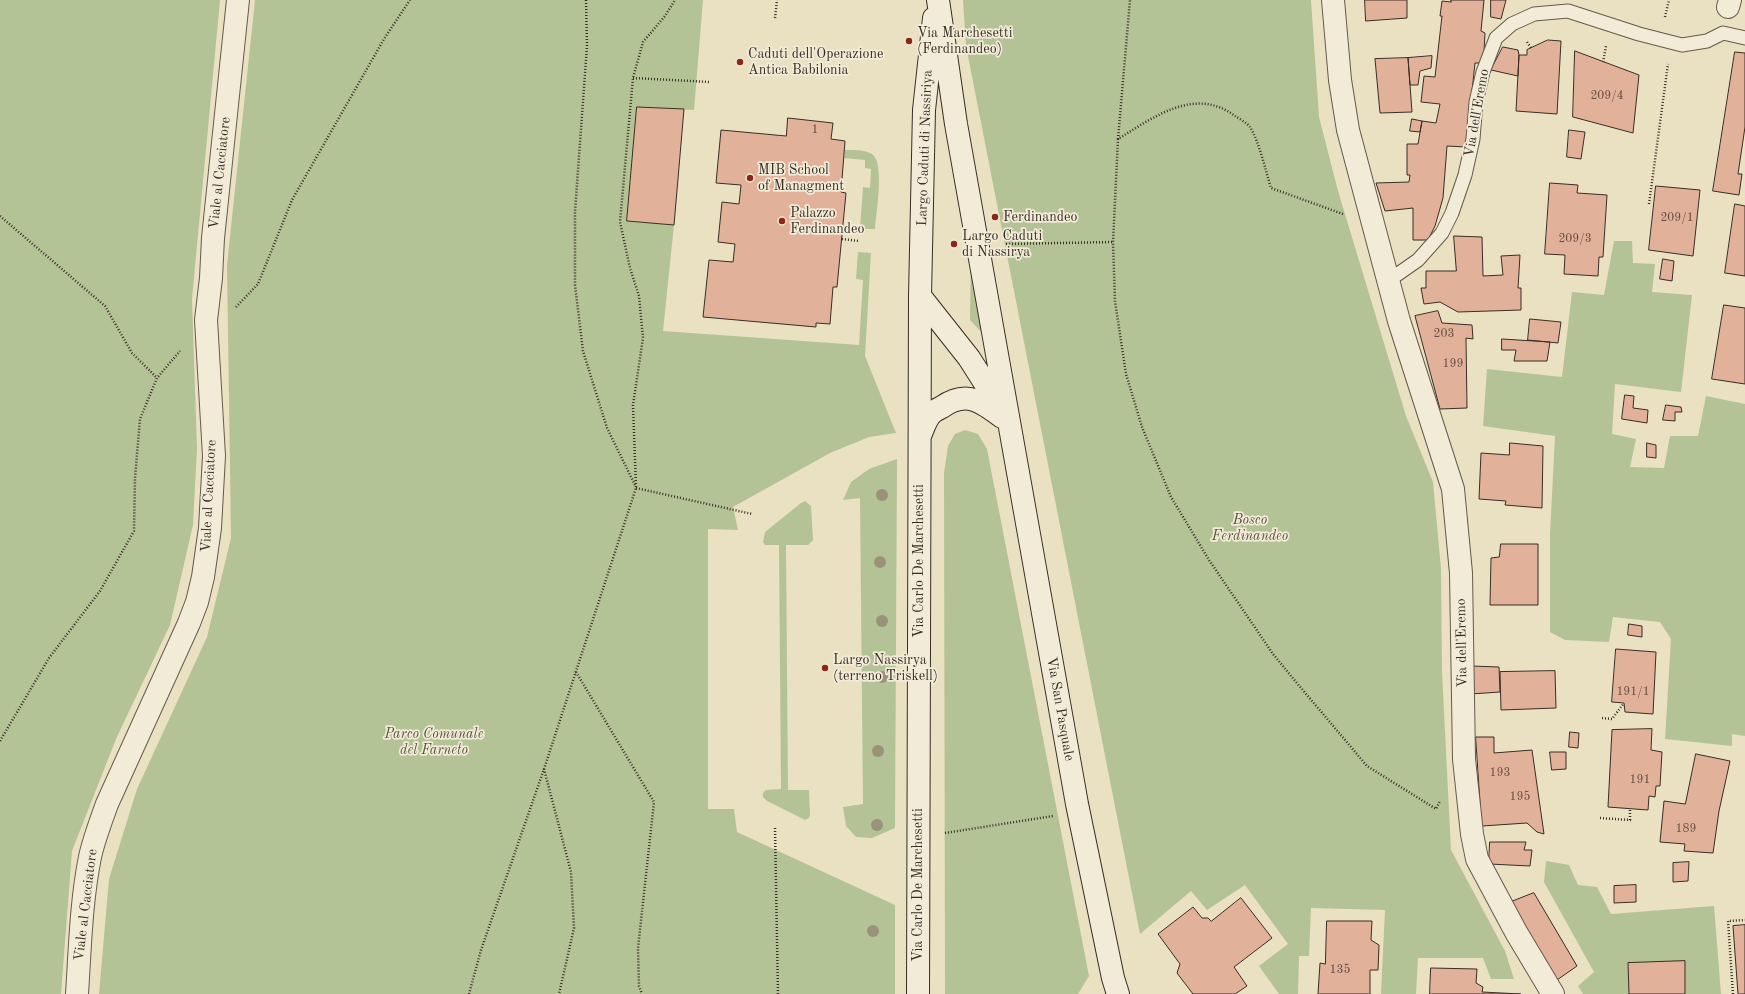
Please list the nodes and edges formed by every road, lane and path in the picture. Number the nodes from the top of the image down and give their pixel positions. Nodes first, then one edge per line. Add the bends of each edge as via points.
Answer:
1 (238, 0) edge
2 (586, 0) edge
3 (676, 0) edge
4 (777, 0) edge
5 (937, 0) edge
6 (1130, 0) edge
7 (1333, 0) edge
8 (775, 18) dead end
9 (1745, 38) edge
10 (1671, 42) junction
11 (633, 78) junction
12 (710, 82) dead end
13 (1118, 139) junction
14 (1649, 204) dead end
15 (0, 216) edge
16 (1373, 225) junction
17 (842, 239) dead end
18 (859, 240) dead end
19 (1113, 242) junction
20 (1005, 244) dead end
21 (1388, 281) junction
22 (920, 296) junction
23 (157, 378) dead end
24 (1010, 422) junction
25 (920, 437) junction
26 (636, 488) junction
27 (752, 514) dead end
28 (576, 672) junction
29 (1624, 704) dead end
30 (1602, 718) dead end
31 (544, 769) junction
32 (1443, 797) dead end
33 (1630, 809) dead end
34 (1055, 816) dead end
35 (1600, 818) dead end
36 (775, 828) dead end
37 (938, 834) dead end
38 (1745, 920) edge
39 (77, 994) edge
40 (469, 994) edge
41 (559, 994) edge
42 (642, 994) edge
43 (778, 994) edge
44 (918, 994) edge
45 (1118, 994) edge
46 (1553, 994) edge
47 (1733, 994) edge

1 - 39 street, Viale al Cacciatore via 212,238 206,320 214,456 207,551 197,602 189,623 107,804 90,856 81,926
2 - 26 path via 587,46 575,212 575,285 583,351 607,428
3 - 11 path via 643,42
4 - 8 path
5 - 22 street, Largo Caduti di Nassiriya via 924,110
5 - 24 street, Largo Caduti di Nassiriya via 956,124
6 - 13 path
7 - 16 street, Via dell'Eremo via 1340,80 1348,130
9 - 10 lane, Via dell'Eremo via 1723,33 1707,41 1682,45
10 - 14 path
10 - 21 lane, Via dell'Eremo via 1568,12 1534,14 1512,24 1496,38 1482,72 1473,139 1465,175 1452,213 1442,233 1418,260
11 - 12 path
11 - 26 path via 620,222 639,296 642,338 633,405
13 - 16 path via 1163,112 1197,102 1227,110 1250,127 1263,158 1271,188
13 - 19 path
15 - 23 path via 105,306 132,353
16 - 21 street, Via dell'Eremo
17 - 18 path
19 - 20 path
19 - 32 path via 1115,301 1126,374 1142,427 1171,497 1273,654 1367,766 1436,809
21 - 46 street, Via dell'Eremo via 1453,489 1461,573 1464,759 1477,859
22 - 24 street via 969,358
22 - 25 street, Via Carlo De Marchesetti
24 - 25 street via 978,400 963,397 948,402 931,414
24 - 45 street, Via San Pasquale via 1077,804
25 - 44 street, Via Carlo De Marchesetti
26 - 27 path
26 - 28 path
28 - 31 path
28 - 42 path via 654,802 638,948 639,986
29 - 30 path via 1612,719
31 - 40 path via 481,950
31 - 41 path via 571,872 574,928
33 - 35 path via 1630,820
34 - 37 path
36 - 43 path
38 - 47 path via 1728,921

